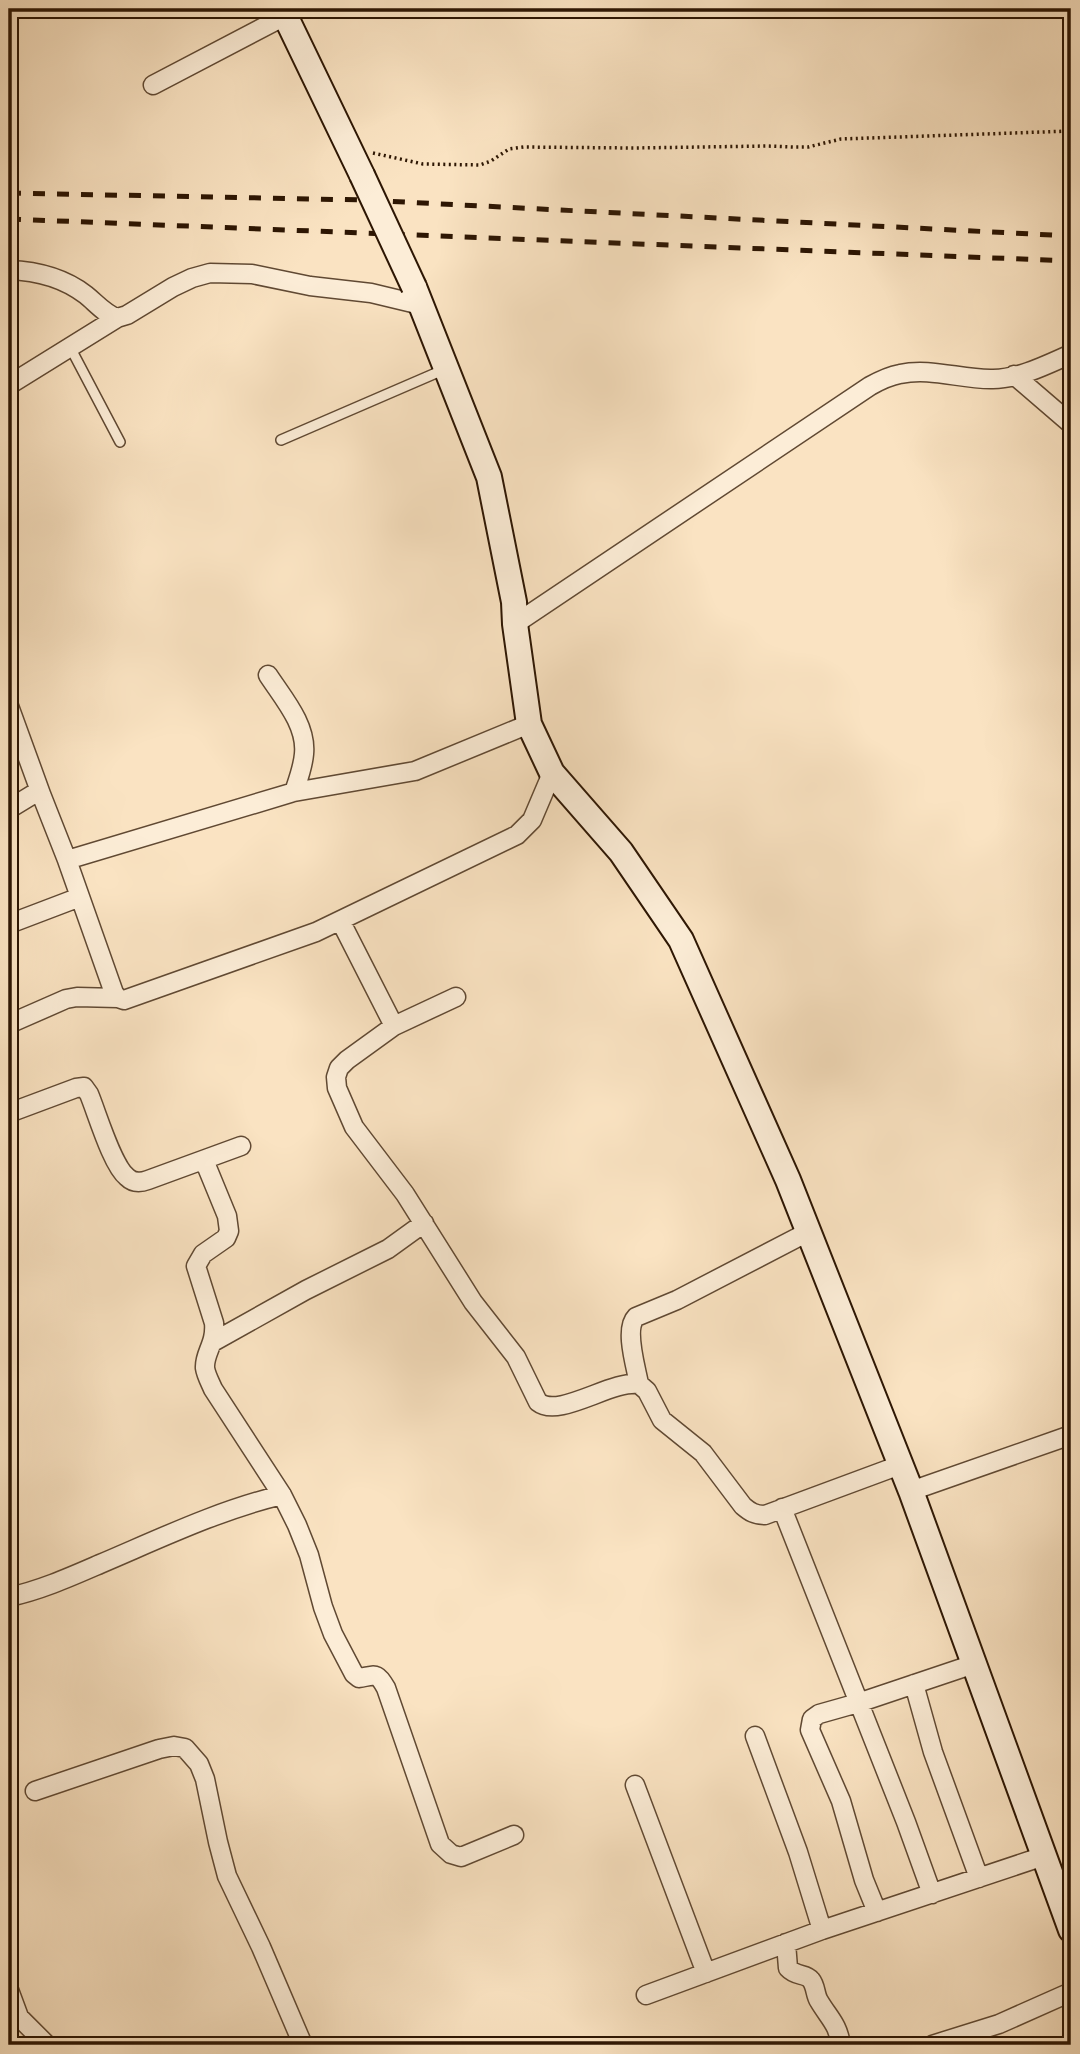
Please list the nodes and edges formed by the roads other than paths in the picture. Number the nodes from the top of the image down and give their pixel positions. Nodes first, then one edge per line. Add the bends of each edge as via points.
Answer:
1 (284, 12) edge
2 (153, 85) dead end
3 (9, 270) edge
4 (418, 296) junction
5 (117, 318) junction
6 (70, 347) junction
7 (1071, 354) edge
8 (446, 369) junction
9 (1014, 375) junction
10 (9, 385) edge
11 (1071, 424) edge
12 (281, 440) dead end
13 (120, 442) dead end
14 (515, 624) junction
15 (268, 675) dead end
16 (9, 706) edge
17 (529, 724) junction
18 (552, 773) junction
19 (294, 792) junction
20 (41, 794) junction
21 (9, 808) edge
22 (67, 860) junction
23 (80, 897) junction
24 (341, 922) junction
25 (9, 924) edge
26 (456, 996) dead end
27 (118, 998) junction
28 (9, 1024) edge
29 (394, 1026) junction
30 (9, 1112) edge
31 (241, 1146) dead end
32 (204, 1160) junction
33 (424, 1223) junction
34 (808, 1232) junction
35 (213, 1342) junction
36 (639, 1384) junction
37 (1071, 1436) edge
38 (900, 1465) junction
39 (911, 1491) junction
40 (282, 1495) junction
41 (782, 1508) junction
42 (9, 1597) edge
43 (974, 1664) junction
44 (914, 1684) junction
45 (858, 1703) junction
46 (755, 1736) dead end
47 (635, 1785) dead end
48 (34, 1791) dead end
49 (514, 1835) dead end
50 (1044, 1856) junction
51 (979, 1878) junction
52 (932, 1894) junction
53 (877, 1912) junction
54 (822, 1930) junction
55 (1071, 1930) edge
56 (786, 1943) junction
57 (706, 1973) junction
58 (9, 1990) edge
59 (1071, 1992) edge
60 (646, 1995) dead end
61 (47, 2045) edge
62 (303, 2045) edge
63 (841, 2045) edge
64 (932, 2045) edge

1 - 2 street
1 - 4 street, bridge
3 - 5 street via 68,284
4 - 5 street via 310,286 253,274 210,273 173,287
4 - 8 street
5 - 6 street
6 - 10 street
6 - 13 lane
7 - 9 street
8 - 12 lane
8 - 14 street via 489,477
9 - 11 street
9 - 14 street via 986,379 916,372 870,386
14 - 17 street
15 - 19 street via 294,715 303,741
16 - 20 street
17 - 18 street
17 - 19 street via 415,771
18 - 24 street via 523,832
18 - 34 street via 621,852 681,940
19 - 22 street
20 - 21 street
20 - 22 street
22 - 23 street
23 - 25 street
23 - 27 street
24 - 27 street via 124,1000
24 - 29 street
26 - 29 street
27 - 28 street via 66,999
29 - 33 street via 347,1059 335,1077 354,1127
30 - 32 street via 82,1087 89,1094 116,1163 130,1180 141,1182
31 - 32 street
32 - 35 street via 229,1231 196,1266 214,1324
33 - 35 street via 388,1249
33 - 36 street via 473,1302 516,1357 542,1405 555,1407 623,1384
34 - 36 street via 636,1317 630,1331
34 - 38 street
35 - 40 street via 205,1372
36 - 41 street via 662,1420 703,1453 751,1513 765,1515
37 - 39 street
38 - 39 street
38 - 41 street
39 - 43 street
40 - 42 street via 250,1503 54,1584
40 - 49 street via 309,1555 333,1634 354,1674 359,1678 376,1675 386,1688 440,1844 461,1857
41 - 45 street
43 - 44 street
43 - 50 street
44 - 45 street
44 - 51 street via 933,1752
45 - 52 street
45 - 53 street via 819,1714 812,1719 810,1730 841,1801
46 - 54 street
47 - 57 street
48 - 62 street via 159,1749 185,1748 205,1779 228,1876
50 - 51 street
50 - 55 street
51 - 52 street
52 - 53 street
53 - 54 street
54 - 56 street
56 - 57 street
56 - 63 street via 788,1968 811,1980 837,2027
57 - 60 street
58 - 61 street via 19,2017
59 - 64 street via 999,2024

